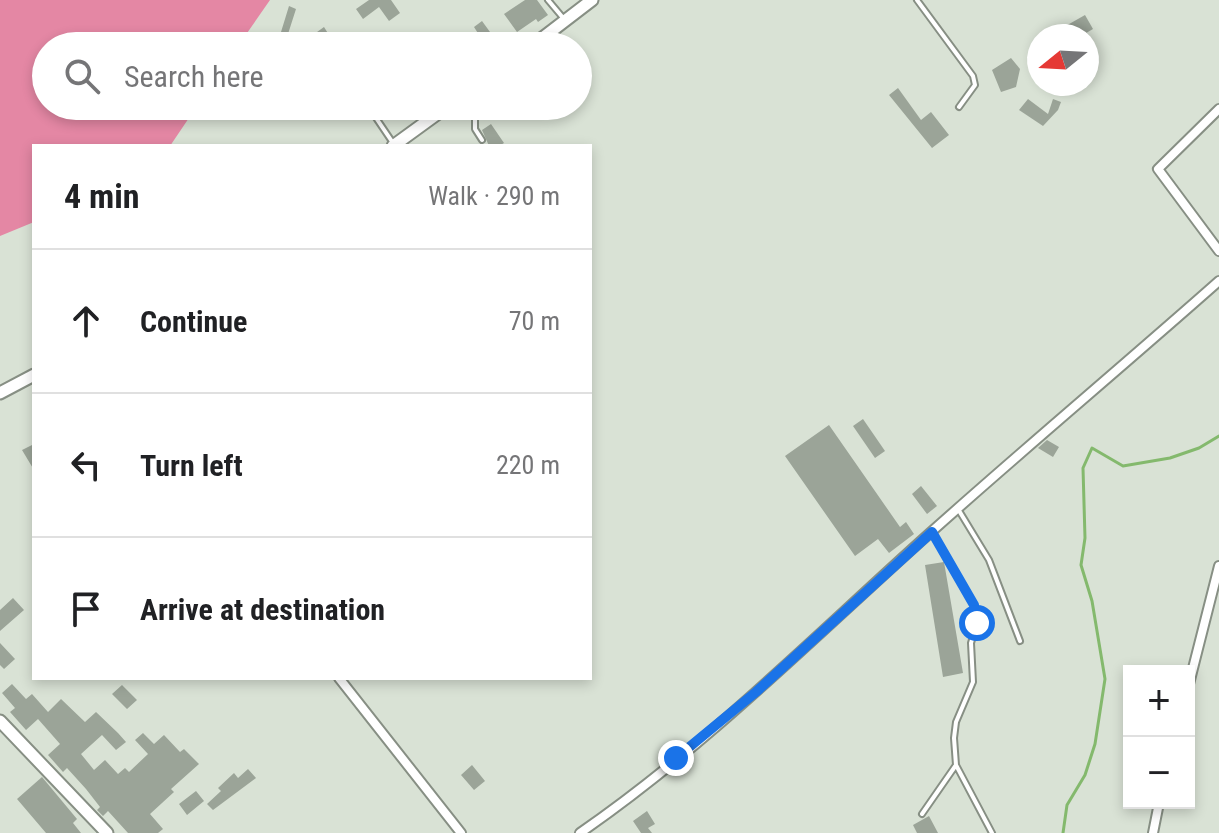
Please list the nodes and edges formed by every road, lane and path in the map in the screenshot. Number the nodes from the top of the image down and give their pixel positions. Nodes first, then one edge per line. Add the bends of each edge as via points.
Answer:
1 (548, 0) edge
2 (592, 0) edge
3 (917, 0) edge
4 (566, 21) junction
5 (551, 32) edge
6 (959, 107) dead end
7 (1219, 109) edge
8 (377, 120) edge
9 (429, 120) edge
10 (475, 120) edge
11 (482, 140) dead end
12 (392, 144) edge
13 (396, 144) edge
14 (1219, 251) edge
15 (1219, 281) edge
16 (32, 376) edge
17 (0, 393) edge
18 (958, 509) junction
19 (932, 532) junction
20 (1219, 566) edge
21 (1020, 641) dead end
22 (1194, 665) edge
23 (341, 680) edge
24 (0, 721) edge
25 (956, 765) junction
26 (1158, 809) edge
27 (922, 814) dead end
28 (107, 833) edge
29 (461, 833) edge
30 (580, 833) edge
31 (992, 833) edge
32 (1153, 833) edge

1 - 4 lane
2 - 4 street
3 - 6 lane via 973,76 975,85
4 - 5 street
7 - 14 street via 1158,169
8 - 12 lane
9 - 13 street
10 - 11 lane
15 - 18 street
16 - 17 street
18 - 19 street
18 - 21 lane via 989,560
19 - 25 lane via 974,605 977,623 971,643 973,682 956,722
19 - 30 street via 756,692
20 - 22 street
23 - 29 street
24 - 28 street
25 - 27 lane
25 - 31 lane
26 - 32 street

